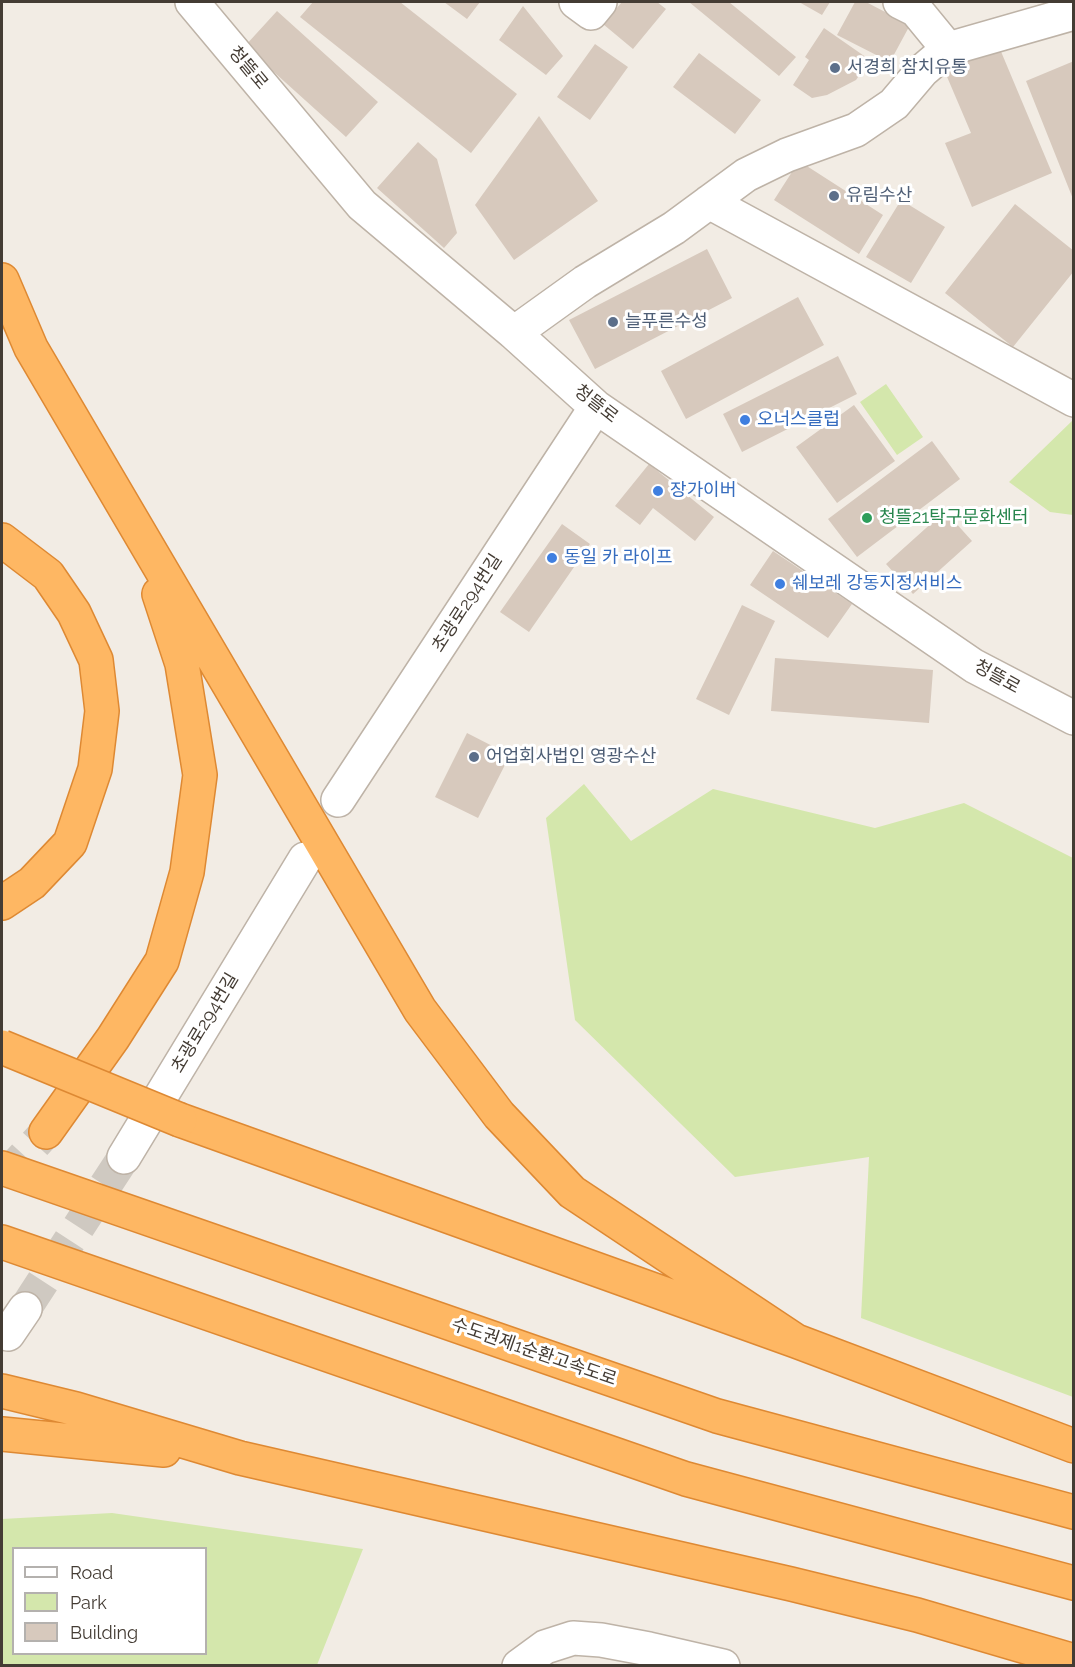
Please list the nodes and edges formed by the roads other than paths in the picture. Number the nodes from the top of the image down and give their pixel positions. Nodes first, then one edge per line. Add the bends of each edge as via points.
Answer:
1 (192, 2) edge
2 (576, 2) edge
3 (600, 2) edge
4 (900, 2) edge
5 (1070, 10) edge
6 (948, 49) junction
7 (710, 202) junction
8 (2, 280) edge
9 (514, 333) junction
10 (1074, 400) edge
11 (596, 406) junction
12 (140, 536) junction
13 (2, 540) edge
14 (1074, 718) edge
15 (338, 800) dead end
16 (305, 859) dead end
17 (2, 903) edge
18 (2, 1047) edge
19 (46, 1131) tunnel mouth
20 (124, 1157) tunnel mouth
21 (2, 1168) edge
22 (2, 1242) edge
23 (796, 1341) junction
24 (2, 1390) edge
25 (2, 1434) edge
26 (1074, 1446) edge
27 (240, 1458) junction
28 (1074, 1512) edge
29 (1074, 1583) edge
30 (1074, 1661) edge
31 (519, 1665) edge
32 (723, 1665) edge

1 - 9 street, 청뜰로 via 362,205
2 - 3 street via 591,13
4 - 6 street via 916,10
5 - 6 street
6 - 7 street via 922,71 894,104 856,130 746,175
7 - 9 street
7 - 10 street
8 - 12 highway via 31,348
9 - 11 street, 청뜰로
11 - 14 street, 청뜰로 via 974,666
11 - 15 street, 초광로294번길
12 - 19 highway via 182,664 200,775 187,873 162,961
12 - 23 highway via 420,1010 499,1115 572,1192
13 - 17 highway via 48,575 74,613 96,660 102,711 95,769 70,843 32,884
16 - 20 street, 초광로294번길
18 - 23 highway, bridge via 180,1120
21 - 28 highway, 수도권제1순환고속도로 via 717,1416
22 - 29 highway via 686,1479
23 - 26 highway
24 - 27 highway
25 - 27 highway
27 - 30 highway via 802,1586
31 - 32 street via 545,1647 573,1638 630,1645

